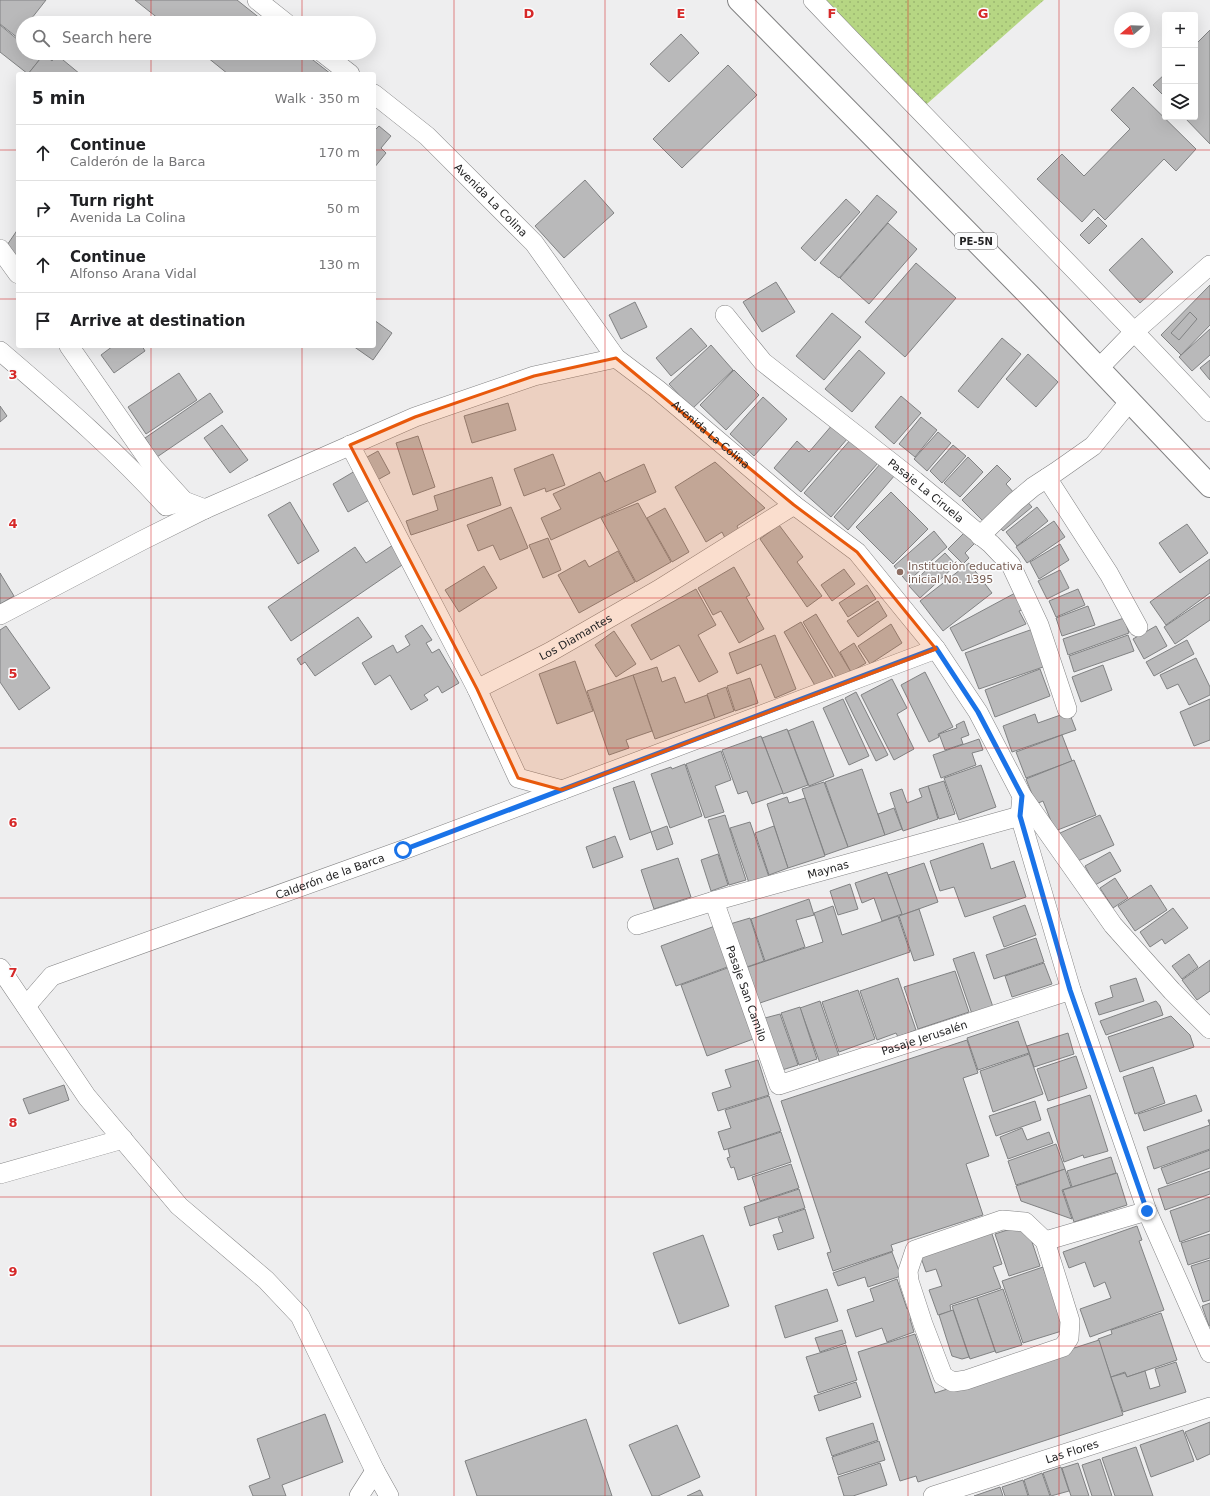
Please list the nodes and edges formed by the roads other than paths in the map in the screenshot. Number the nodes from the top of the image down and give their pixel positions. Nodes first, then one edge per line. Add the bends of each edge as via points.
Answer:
1 (257, 0) edge
2 (739, 0) edge
3 (813, 0) edge
4 (277, 16) edge
5 (333, 60) edge
6 (348, 72) edge
7 (376, 96) edge
8 (0, 249) edge
9 (1210, 265) edge
10 (16, 271) edge
11 (725, 315) dead end
12 (1135, 331) junction
13 (70, 348) edge
14 (0, 351) edge
15 (616, 358) junction
16 (1099, 368) junction
17 (1130, 401) junction
18 (1210, 412) edge
19 (350, 445) junction
20 (1047, 478) junction
21 (1210, 486) edge
22 (184, 501) junction
23 (794, 505) junction
24 (205, 509) junction
25 (980, 536) junction
26 (0, 615) edge
27 (1138, 627) dead end
28 (936, 648) junction
29 (477, 689) junction
30 (1067, 709) dead end
31 (562, 790) junction
32 (1022, 796) junction
33 (1020, 816) junction
34 (714, 901) junction
35 (637, 925) dead end
36 (0, 968) edge
37 (1070, 990) junction
38 (26, 1006) junction
39 (1210, 1029) edge
40 (779, 1085) joint
41 (123, 1139) junction
42 (0, 1174) edge
43 (1147, 1211) junction
44 (1045, 1241) junction
45 (1210, 1353) edge
46 (1210, 1407) edge
47 (375, 1471) junction
48 (359, 1496) edge
49 (389, 1496) edge
50 (933, 1496) edge

1 - 4 street
2 - 16 highway, PE-5N
3 - 12 street
5 - 6 street
7 - 15 street, Avenida La Colina via 427,136 534,243
8 - 10 street
9 - 12 street
11 - 25 street, Pasaje La Ciruela via 764,362 915,481
12 - 16 street
12 - 18 street
13 - 22 street via 154,468
14 - 22 street via 138,475 166,506
15 - 19 street via 534,376 414,417
15 - 23 street, Avenida La Colina via 657,389
16 - 17 highway, PE-5N
17 - 20 street via 1093,446
17 - 21 highway, PE-5N
19 - 24 street
19 - 29 street
20 - 25 street via 1015,502
20 - 27 street via 1109,574
22 - 24 street
23 - 28 street, Avenida La Colina via 857,552
23 - 29 street, Los Diamantes via 638,602 550,652
24 - 26 street
25 - 30 street, Pasaje La Ciruela via 1011,566 1039,625
28 - 31 street, Calderón de la Barca
28 - 32 street, Avenida La Colina via 978,712
29 - 31 street via 518,778
31 - 38 street, Calderón de la Barca via 52,976
32 - 33 street
32 - 39 street, Avenida La Colina via 1113,925
33 - 34 street, Maynas
33 - 37 street
34 - 35 street, Maynas
34 - 40 street, Pasaje San Camilo
36 - 38 street
37 - 40 street, Pasaje Jerusalén
37 - 43 street
38 - 41 street via 88,1097
41 - 42 street
41 - 47 street via 179,1206 266,1280 300,1316
43 - 44 street
43 - 45 street
44 - 44 street via 1025,1222 1002,1220 915,1250 908,1271 909,1281 943,1376 952,1382 966,1380 1063,1347 1069,1338 1070,1321
46 - 50 street, Las Flores
47 - 48 street
47 - 49 street

